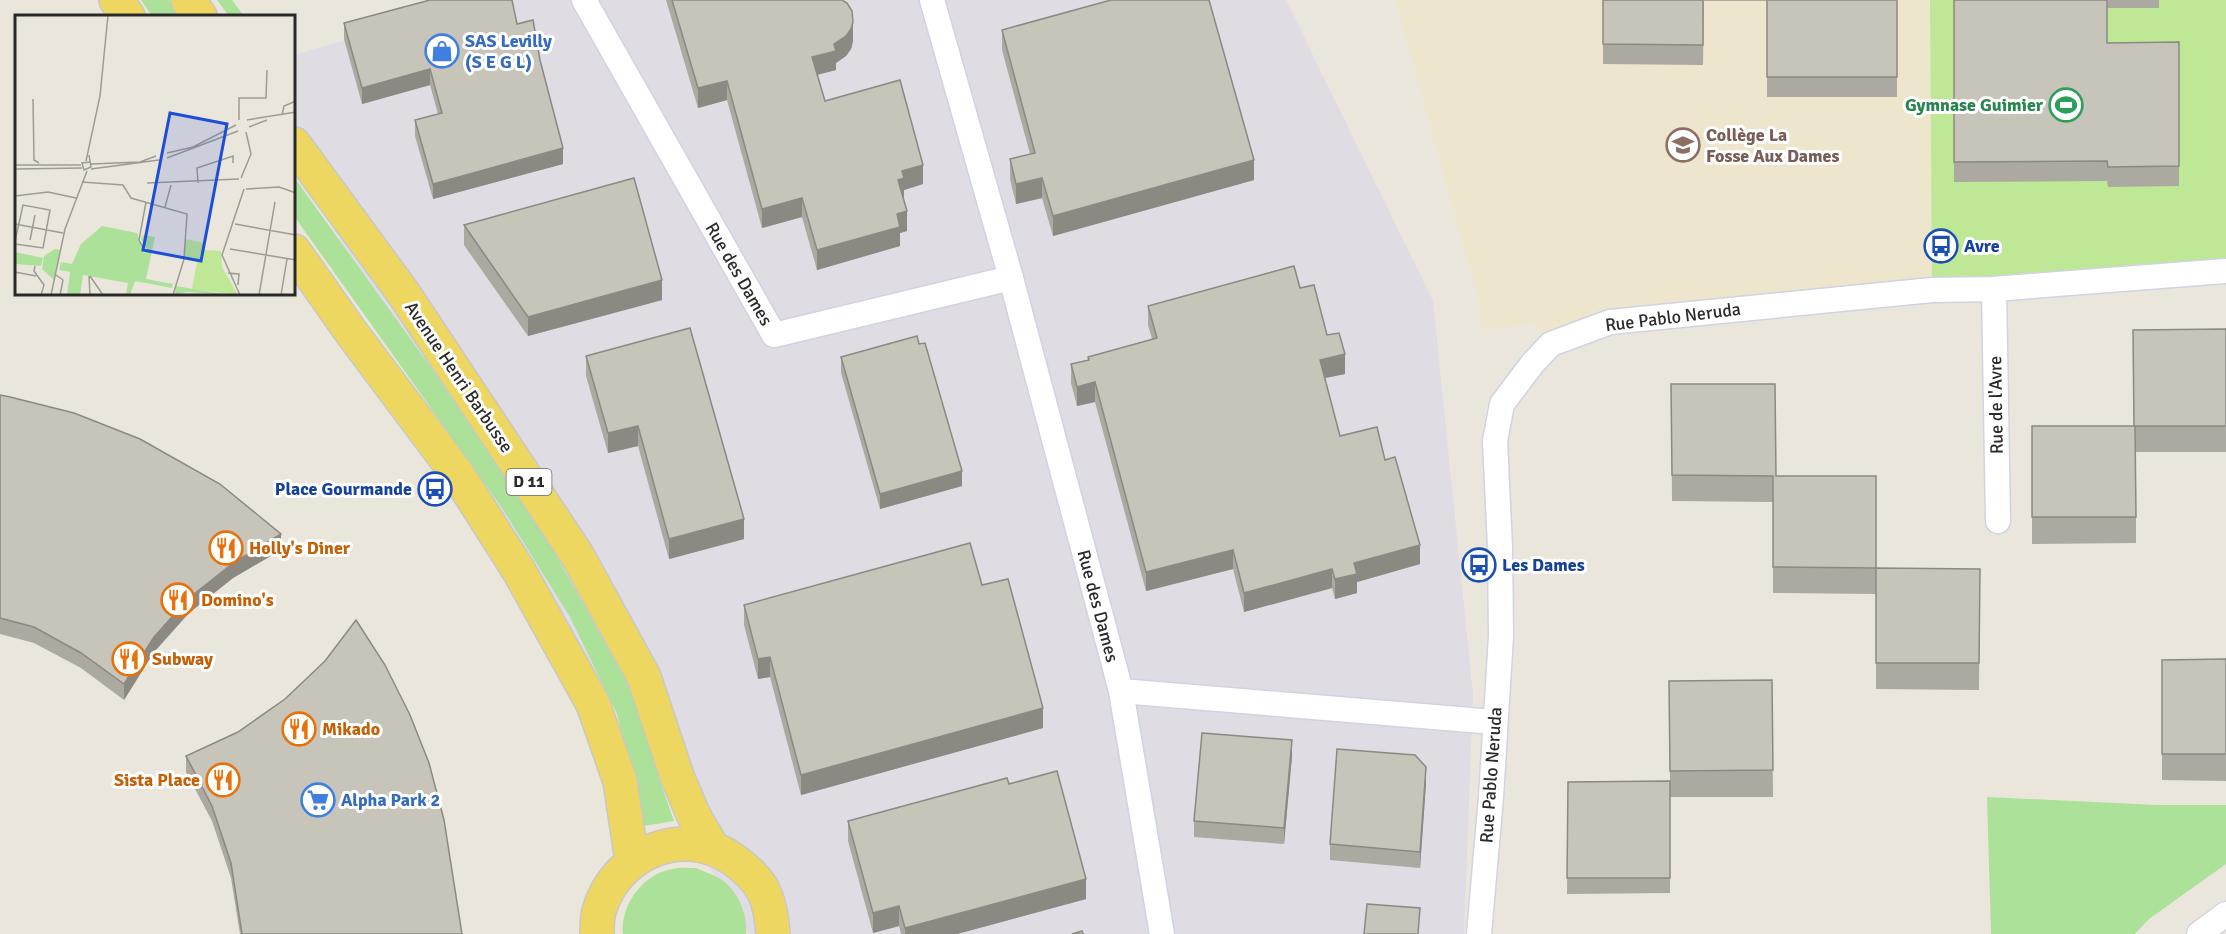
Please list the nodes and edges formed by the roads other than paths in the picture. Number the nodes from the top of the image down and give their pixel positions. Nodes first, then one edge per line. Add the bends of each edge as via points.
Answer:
1 (116, 0) edge
2 (188, 0) edge
3 (584, 0) edge
4 (932, 0) edge
5 (127, 15) edge
6 (199, 15) edge
7 (296, 147) edge
8 (296, 254) edge
9 (2226, 271) edge
10 (1011, 278) junction
11 (1994, 289) junction
12 (1998, 521) dead end
13 (1121, 691) junction
14 (1494, 722) junction
15 (712, 847) junction
16 (632, 861) junction
17 (2226, 914) edge
18 (597, 934) edge
19 (773, 934) edge
20 (1162, 934) edge
21 (1479, 934) edge
22 (2199, 934) edge

1 - 5 main road
2 - 6 main road
3 - 10 street, Rue des Dames via 774,335
4 - 10 street, Rue des Dames
7 - 15 main road, Avenue Henri Barbusse / D 11 via 404,294 577,555 644,677 677,776
8 - 16 main road via 458,475 525,581 593,704 620,781
9 - 11 street, Rue Pablo Neruda
10 - 13 street, Rue des Dames
11 - 12 street, Rue de l'Avre
11 - 14 street, Rue Pablo Neruda via 1932,290 1610,322 1551,344 1502,404 1495,441 1502,636
13 - 14 street
13 - 20 street, Rue des Dames
14 - 21 street, Rue Pablo Neruda
15 - 16 main road via 676,844 653,849
15 - 19 main road via 746,868 762,889 772,913
16 - 18 main road via 611,883 599,912
17 - 22 street

